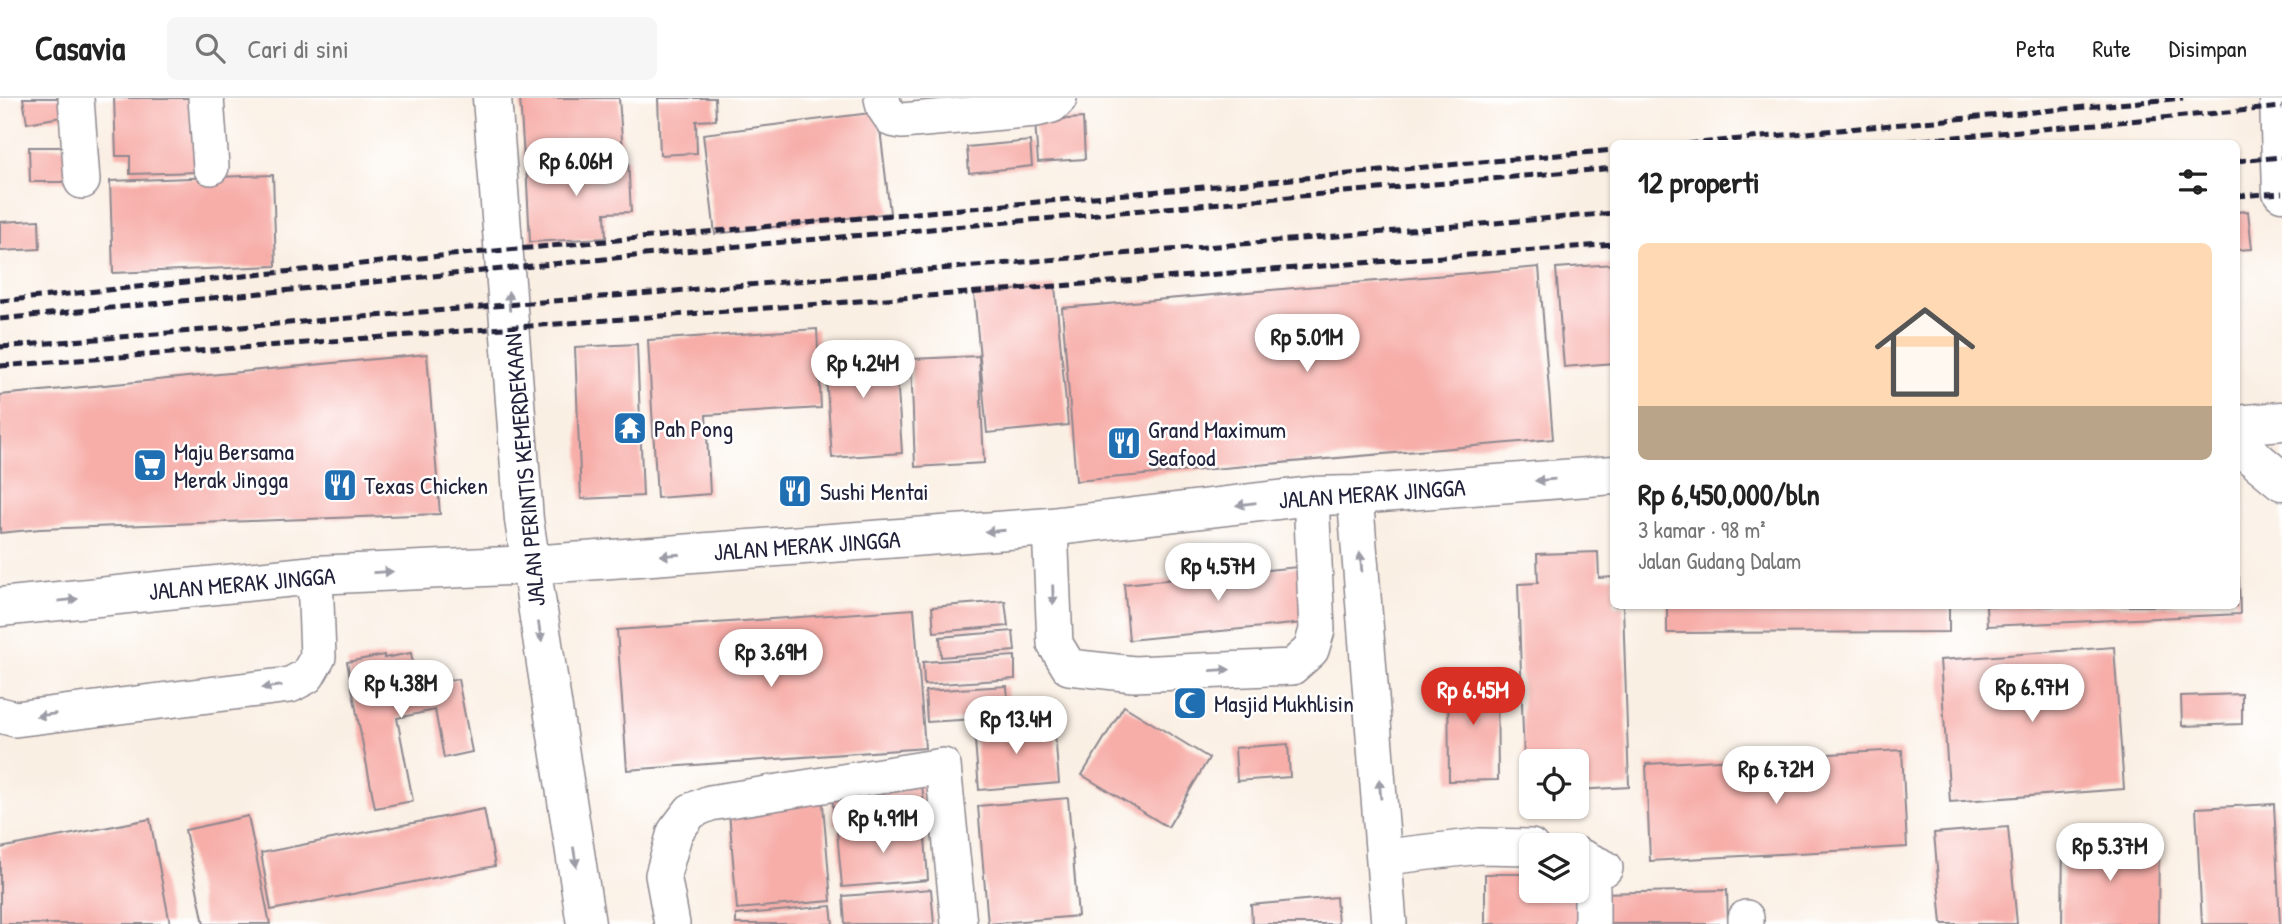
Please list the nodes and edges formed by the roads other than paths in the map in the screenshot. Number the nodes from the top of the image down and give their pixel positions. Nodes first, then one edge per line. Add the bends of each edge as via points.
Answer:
1 (76, 98) edge
2 (206, 98) edge
3 (492, 98) edge
4 (882, 98) edge
5 (1059, 98) edge
6 (2279, 98) edge
7 (211, 167) dead end
8 (82, 181) dead end
9 (2282, 192) edge
10 (2282, 421) edge
11 (2240, 425) edge
12 (2240, 446) edge
13 (1610, 475) edge
14 (2282, 481) edge
15 (1355, 495) junction
16 (1311, 496) junction
17 (1051, 527) junction
18 (530, 565) junction
19 (315, 575) junction
20 (0, 607) edge
21 (0, 715) edge
22 (1519, 847) edge
23 (1385, 857) junction
24 (1591, 871) edge
25 (586, 924) edge
26 (672, 924) edge
27 (959, 924) edge
28 (1389, 924) edge
29 (1592, 924) edge

1 - 8 street
2 - 7 street
18 -> 3 main road, JALAN PERINTIS KEMERDEKAAN
4 - 5 street via 892,119 902,121 1036,109
6 - 9 main road
10 - 11 main road
12 - 14 main road
13 -> 15 main road, JALAN MERAK JINGGA
15 - 16 main road, JALAN MERAK JINGGA
23 -> 15 street
16 -> 17 main road, JALAN MERAK JINGGA
17 -> 16 street via 1055,644 1069,667 1134,674 1292,667 1311,650 1317,630
17 -> 18 main road, JALAN MERAK JINGGA
19 -> 18 main road, JALAN MERAK JINGGA
18 -> 25 main road, JALAN PERINTIS KEMERDEKAAN
20 -> 19 main road, JALAN MERAK JINGGA
19 -> 21 street via 318,657 307,676 290,685 15,719
22 - 23 street via 1480,846
23 - 28 street
24 - 29 street
26 - 27 street via 663,875 675,832 691,811 710,803 943,766

